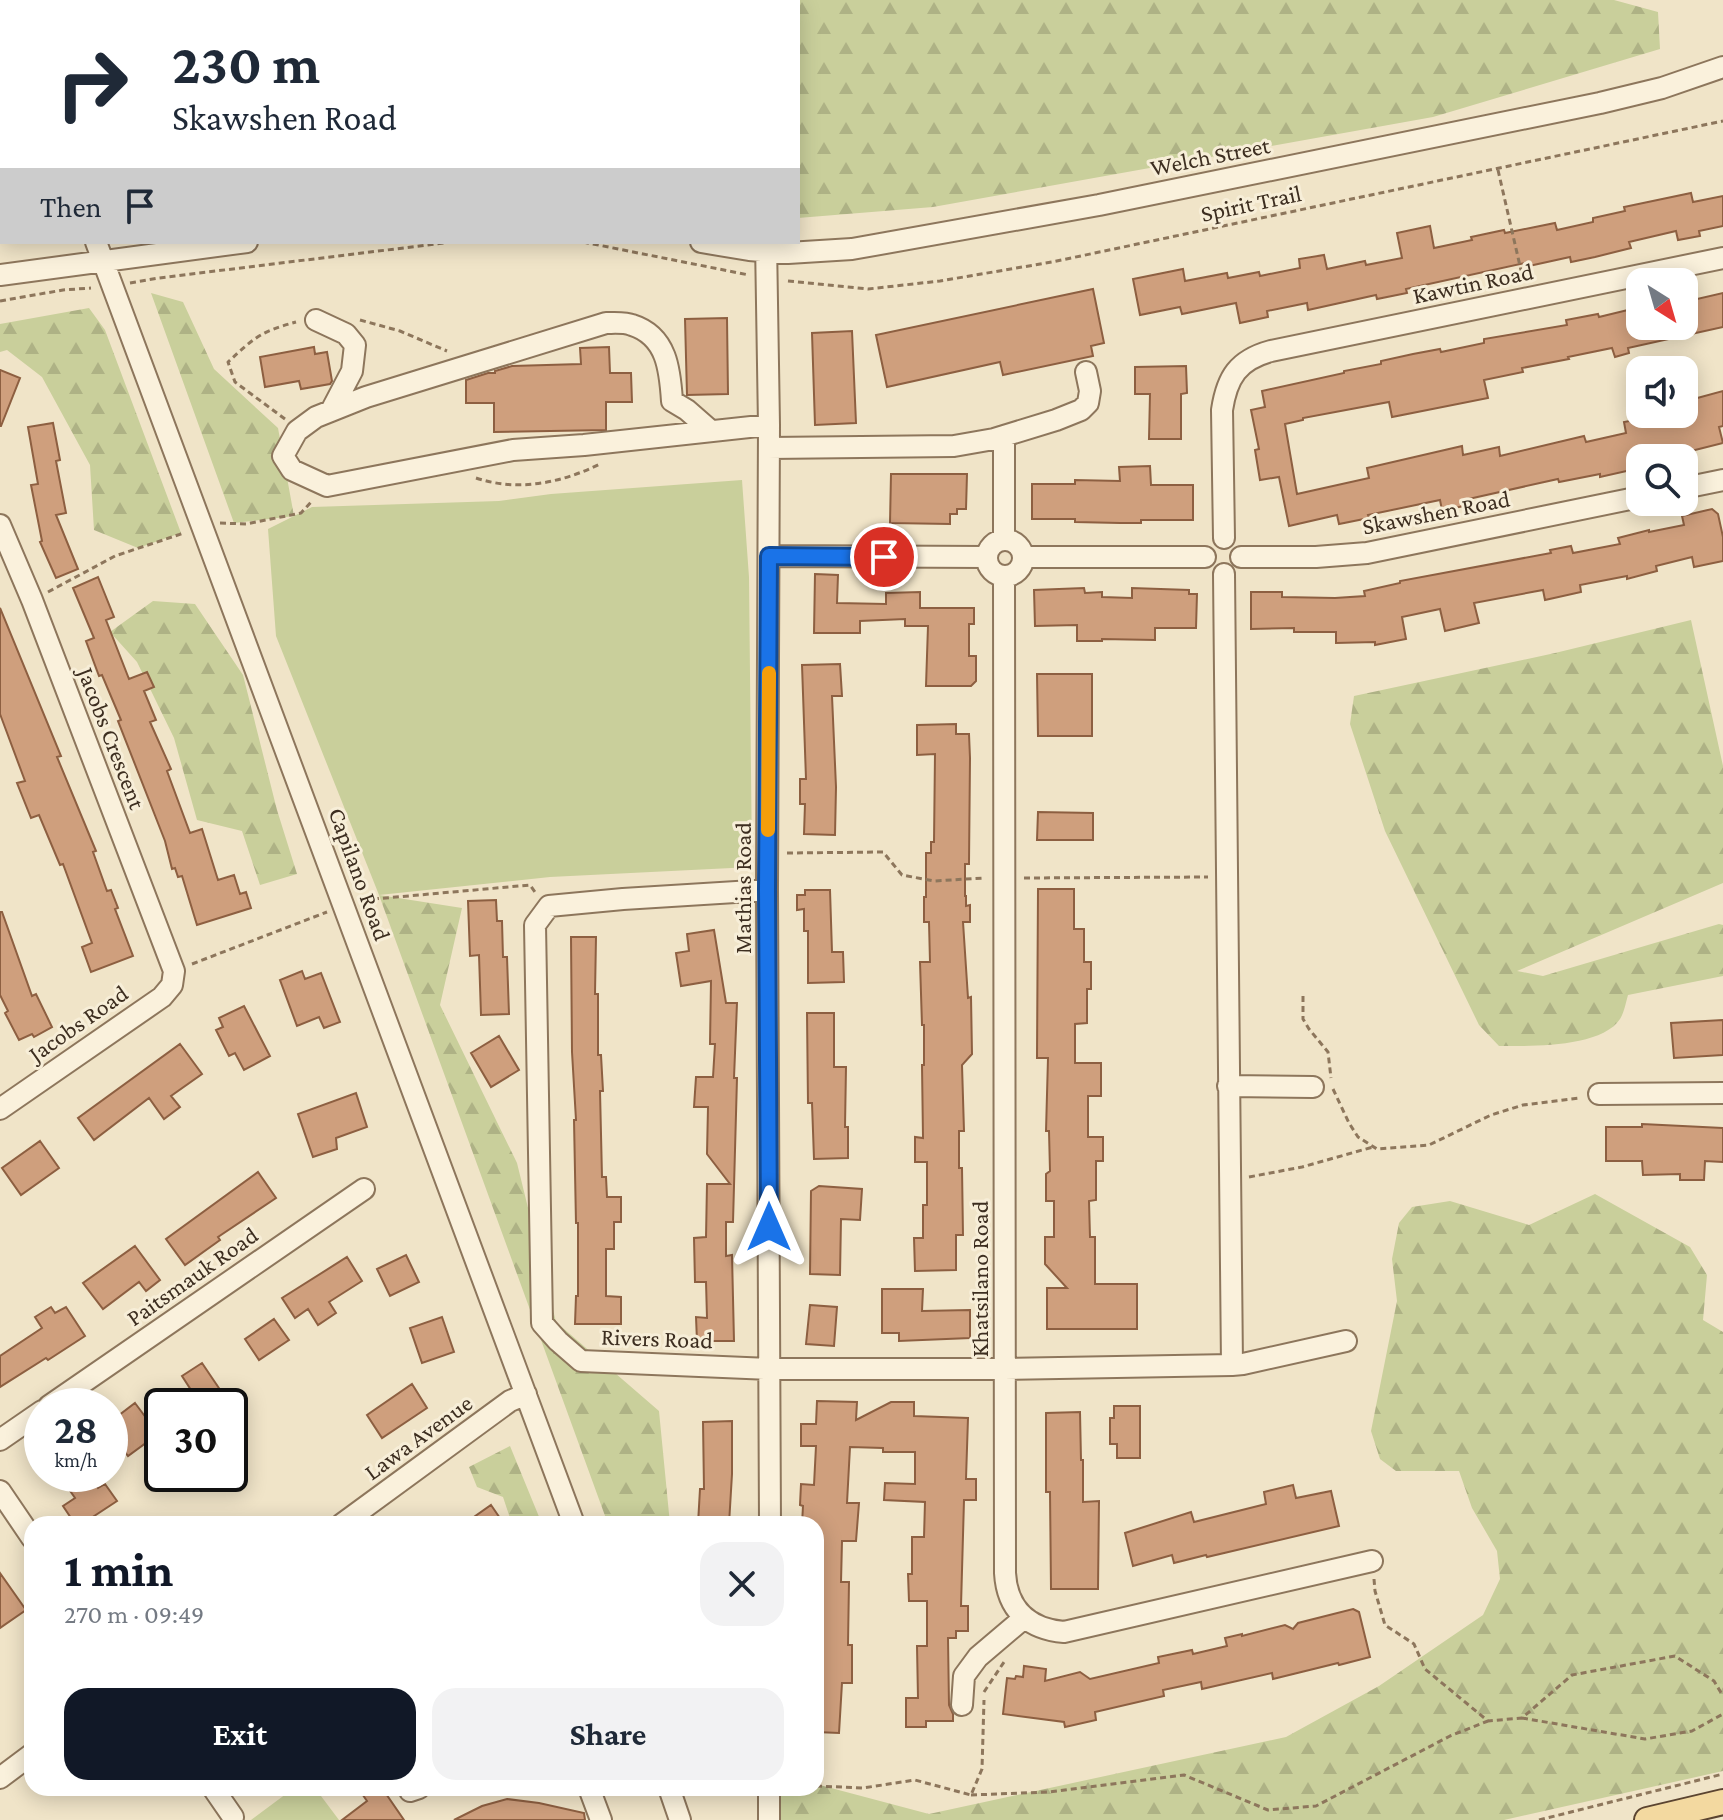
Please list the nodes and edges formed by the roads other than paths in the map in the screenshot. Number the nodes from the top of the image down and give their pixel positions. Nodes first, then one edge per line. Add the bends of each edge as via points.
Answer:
1 (1723, 67) edge
2 (214, 244) edge
3 (727, 244) edge
4 (766, 247) edge
5 (99, 251) edge
6 (1723, 258) edge
7 (0, 275) edge
8 (316, 320) road end
9 (1086, 372) dead end
10 (331, 411) junction
11 (769, 425) junction
12 (711, 431) junction
13 (1004, 436) junction
14 (769, 448) junction
15 (1723, 480) edge
16 (1698, 485) edge
17 (1626, 500) edge
18 (0, 525) edge
19 (1224, 538) junction
20 (1004, 540) junction
21 (769, 556) junction
22 (987, 557) junction
23 (1023, 557) junction
24 (1205, 557) junction
25 (1241, 557) junction
26 (1004, 576) junction
27 (1224, 581) junction
28 (767, 890) junction
29 (174, 971) joint
30 (1228, 1086) junction
31 (1313, 1087) dead end
32 (1723, 1093) edge
33 (1599, 1094) road end
34 (1, 1106) edge
35 (364, 1189) dead end
36 (1346, 1341) dead end
37 (1232, 1365) junction
38 (770, 1369) junction
39 (1005, 1369) junction
40 (75, 1388) edge
41 (526, 1394) junction
42 (24, 1423) edge
43 (0, 1440) edge
44 (0, 1491) edge
45 (353, 1516) edge
46 (571, 1516) edge
47 (770, 1516) edge
48 (24, 1526) edge
49 (1372, 1561) road end
50 (1024, 1618) junction
51 (962, 1705) dead end
52 (24, 1760) edge
53 (0, 1778) edge
54 (219, 1796) edge
55 (592, 1796) edge
56 (672, 1796) edge
57 (769, 1796) edge
58 (1723, 1802) edge
59 (233, 1817) dead end
60 (601, 1820) edge
61 (680, 1820) edge
62 (769, 1820) edge
63 (1647, 1820) edge

1 - 4 street, Welch Street via 1600,103 1099,205 852,249 809,253
2 - 5 street
3 - 4 street, Welch Street
4 - 11 street, Mathias Road
5 - 7 street
5 - 41 street, Capilano Road
6 - 19 street, Kawtin Road via 1247,360 1229,381 1222,410
8 - 10 street via 346,334 355,345 352,371
9 - 13 street via 1090,391 1081,410
10 - 12 street via 606,323 631,324 650,334 664,351 672,401
10 - 12 street via 299,430 283,456 292,470 327,486 513,450
11 - 12 street
11 - 14 street, Mathias Road
13 - 14 street via 954,446
13 - 20 street
14 - 21 street, Mathias Road
15 - 16 street
17 - 25 street, Skawshen Road via 1367,553
18 - 29 street, Jacobs Crescent
19 - 24 street via 1210,543
19 - 25 street via 1233,541
20 - 22 street via 992,545
20 - 23 street via 1020,548
21 - 22 street
21 - 28 street, Mathias Road
22 - 26 street via 992,570
23 - 24 street
23 - 26 street via 1018,570
24 - 27 street
25 - 27 street
26 - 39 street, Khatsilano Road
27 - 30 street
28 - 38 street, Mathias Road
28 - 38 street, Rivers Road via 549,906 535,925 542,1323 581,1361
29 - 34 street, Jacobs Road via 172,985 162,997
30 - 31 street
30 - 37 street
32 - 33 street
35 - 40 street, Paitsmauk Road
36 - 37 street, Rivers Road
37 - 39 street, Rivers Road
38 - 39 street, Rivers Road
38 - 47 street, Mathias Road
39 - 50 street, Khatsilano Road via 1006,1586
41 - 45 street, Lawa Avenue
41 - 46 street, Capilano Road
42 - 43 street
44 - 48 street
49 - 50 street via 1076,1631 1041,1628
50 - 51 street via 964,1676
52 - 53 street
54 - 59 street
55 - 60 street
56 - 61 street
57 - 62 street
58 - 63 main road

